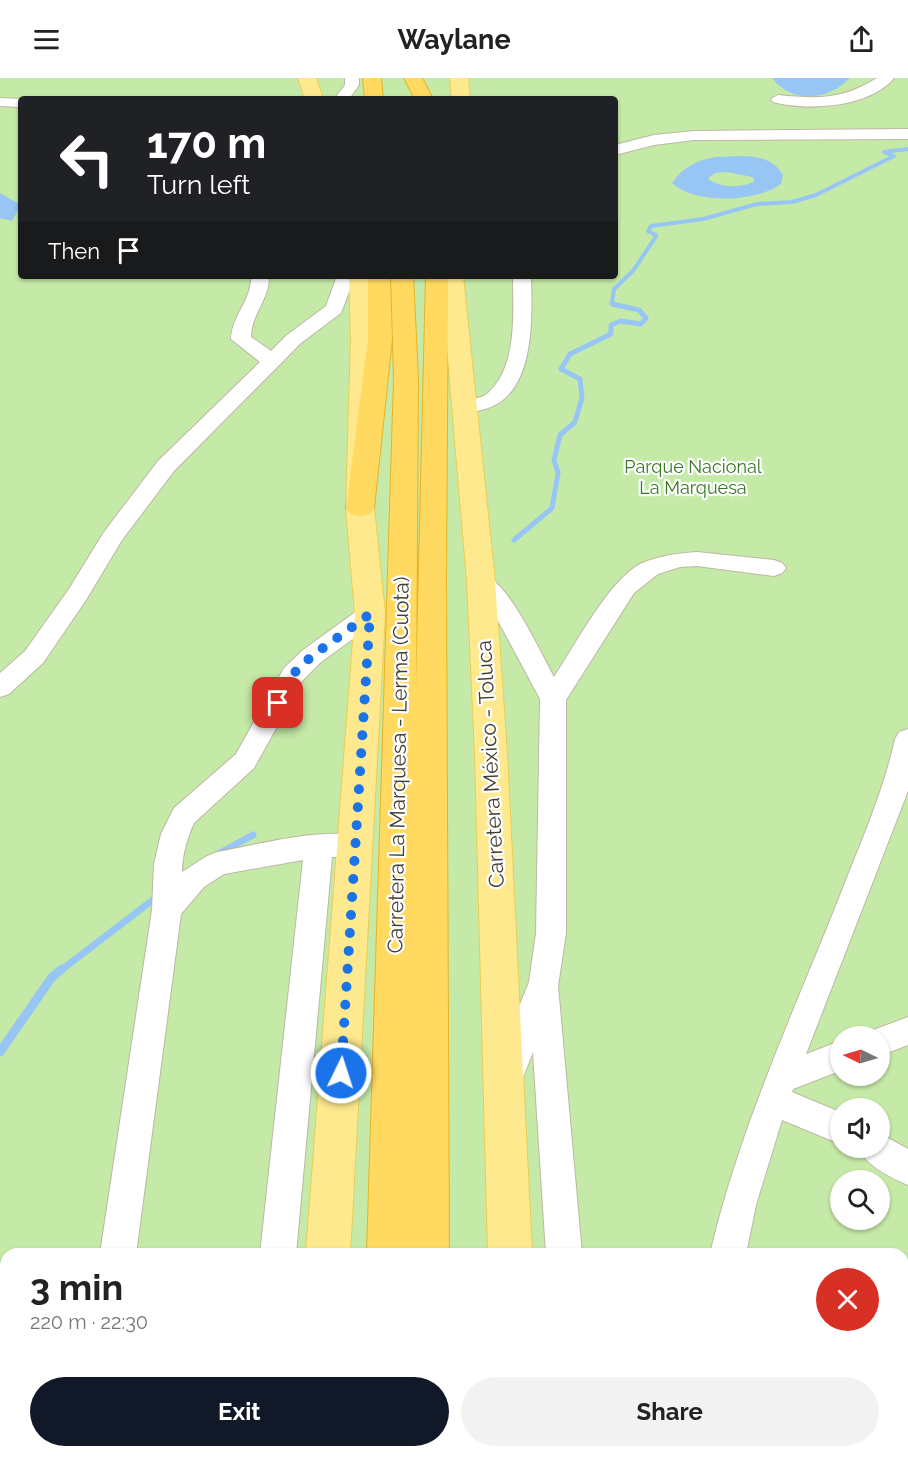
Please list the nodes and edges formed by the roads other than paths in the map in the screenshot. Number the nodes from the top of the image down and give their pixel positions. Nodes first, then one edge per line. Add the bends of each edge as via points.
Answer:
1 (308, 78) edge
2 (352, 78) edge
3 (372, 78) edge
4 (413, 78) edge
5 (459, 78) edge
6 (887, 78) edge
7 (313, 96) edge
8 (343, 96) edge
9 (374, 96) edge
10 (422, 96) edge
11 (461, 96) edge
12 (778, 99) dead end
13 (0, 102) edge
14 (18, 103) edge
15 (908, 134) edge
16 (618, 149) edge
17 (260, 279) edge
18 (345, 279) edge
19 (360, 279) edge
20 (379, 279) edge
21 (402, 279) edge
22 (437, 279) edge
23 (452, 279) edge
24 (522, 279) edge
25 (272, 361) junction
26 (465, 408) junction
27 (360, 507) junction
28 (774, 568) dead end
29 (481, 581) junction
30 (370, 614) junction
31 (0, 688) edge
32 (553, 699) junction
33 (908, 739) edge
34 (319, 846) junction
35 (356, 846) junction
36 (167, 903) junction
37 (544, 982) junction
38 (908, 1031) edge
39 (890, 1038) edge
40 (830, 1061) edge
41 (503, 1087) junction
42 (778, 1089) junction
43 (830, 1122) edge
44 (890, 1157) edge
45 (908, 1168) edge
46 (119, 1248) edge
47 (279, 1248) edge
48 (328, 1248) edge
49 (389, 1248) edge
50 (427, 1248) edge
51 (510, 1248) edge
52 (564, 1248) edge
53 (731, 1248) edge

1 - 7 main road
2 - 8 street via 352,85
3 - 9 highway
4 - 10 highway
5 - 11 main road
6 - 12 street via 838,102
13 - 14 street
15 - 16 street via 710,134 668,137
17 - 25 street via 261,291 240,326 241,339
18 - 25 street via 334,309
19 - 27 main road
20 - 27 highway via 380,339
21 - 49 highway, Carretera La Marquesa - Lerma (Cuota) via 406,378
22 - 50 highway, Carretera La Marquesa - Lerma (Cuota)
23 - 26 main road, Carretera México - Toluca
24 - 26 street via 520,343 505,387 494,399
25 - 31 street via 166,466 112,537 34,657
26 - 29 main road, Carretera México - Toluca
27 - 30 main road
28 - 32 street via 697,559 650,569 626,587
29 - 32 street via 505,611
29 - 41 main road, Carretera México - Toluca
30 - 35 main road
30 - 36 street via 293,674 244,761 184,816 168,864
32 - 37 street via 551,933
33 - 42 street via 894,791
34 - 35 street
34 - 36 street via 218,864
34 - 47 street
35 - 48 main road
36 - 46 street
37 - 41 street
37 - 52 street
38 - 39 street
40 - 42 street
41 - 51 main road, Carretera México - Toluca
42 - 43 street
42 - 53 street via 752,1164
44 - 45 street

